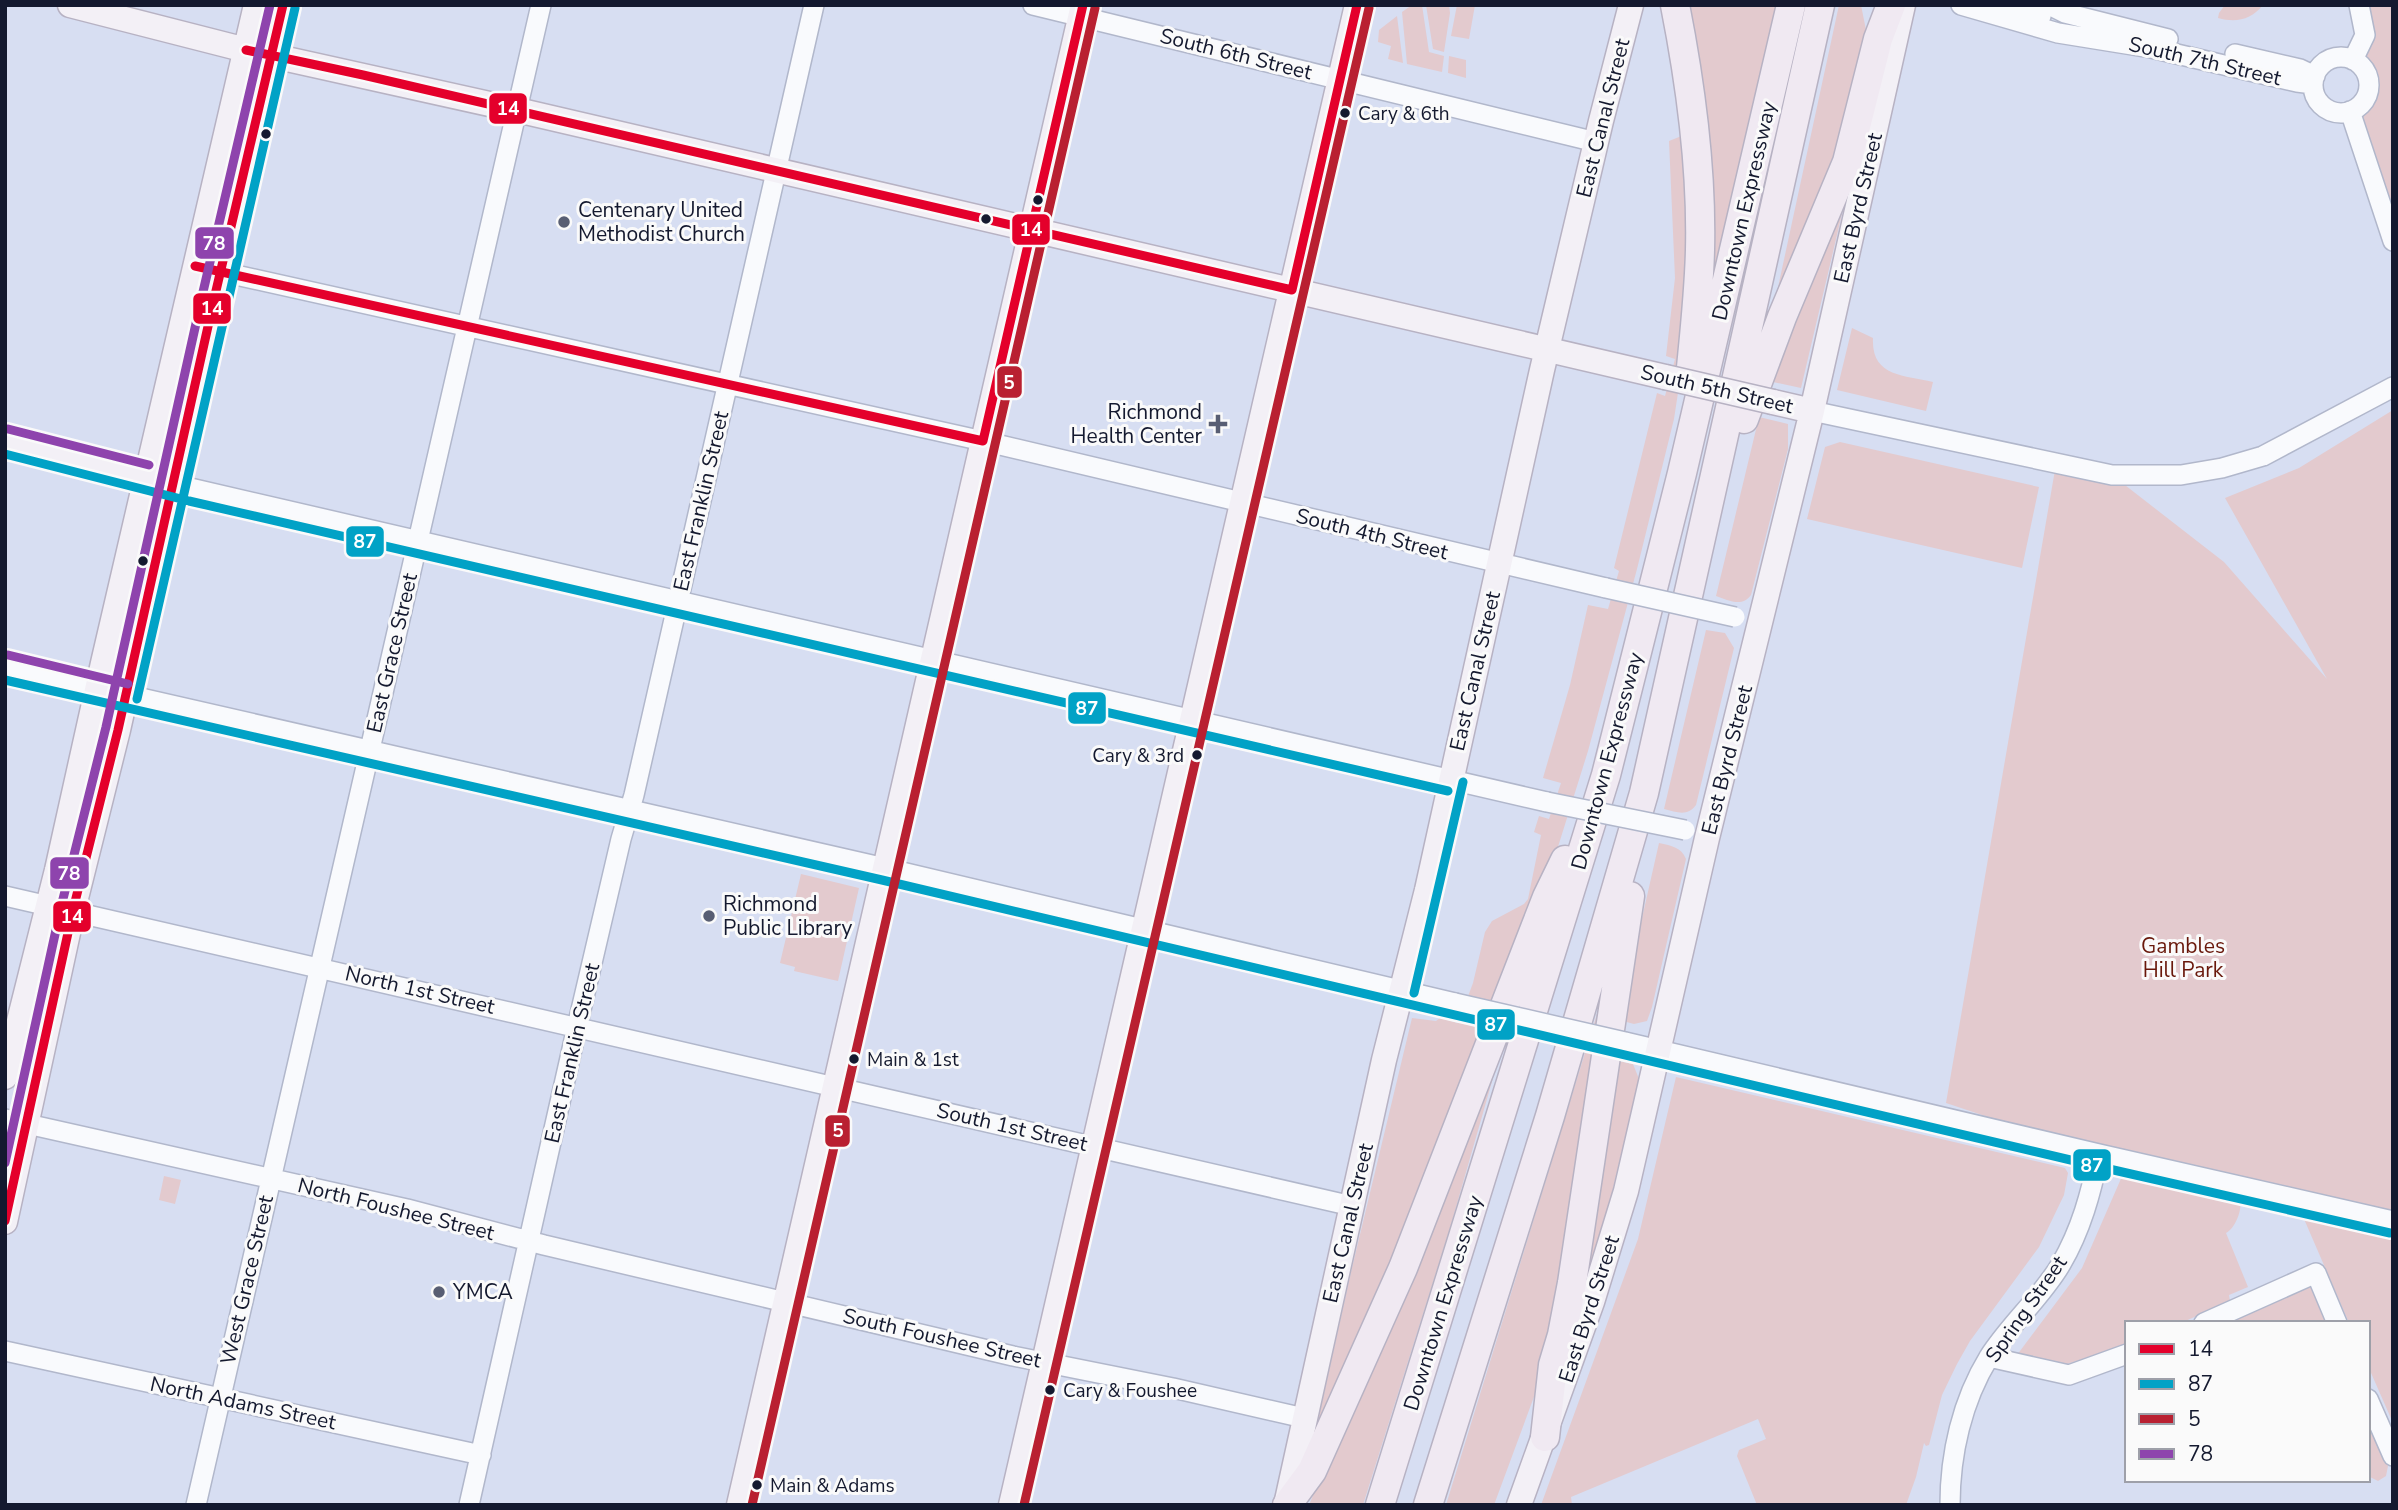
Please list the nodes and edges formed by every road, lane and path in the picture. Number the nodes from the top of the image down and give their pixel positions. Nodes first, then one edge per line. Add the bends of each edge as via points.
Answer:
1 (70, 5) edge
2 (256, 5) edge
3 (284, 5) edge
4 (541, 5) edge
5 (814, 5) edge
6 (1033, 5) edge
7 (1357, 5) edge
8 (1631, 5) edge
9 (1675, 5) edge
10 (1681, 5) edge
11 (1791, 5) edge
12 (1820, 5) edge
13 (1871, 5) edge
14 (1891, 5) edge
15 (1903, 5) edge
16 (1961, 5) edge
17 (2010, 5) edge
18 (2049, 5) edge
19 (2359, 5) edge
20 (1081, 11) edge
21 (1681, 34) junction
22 (2098, 37) junction
23 (1878, 39) junction
24 (246, 50) junction
25 (271, 55) junction
26 (2353, 60) junction
27 (1340, 80) junction
28 (2314, 80) junction
29 (516, 110) junction
30 (2350, 111) junction
31 (1596, 142) junction
32 (776, 170) junction
33 (1031, 229) junction
34 (2393, 242) edge
35 (195, 267) junction
36 (220, 272) junction
37 (1292, 290) junction
38 (468, 327) junction
39 (1548, 349) junction
40 (728, 385) junction
41 (2393, 387) edge
42 (1812, 411) junction
43 (5, 441) edge
44 (983, 441) junction
45 (1682, 473) junction
46 (146, 477) junction
47 (173, 484) junction
48 (1243, 502) junction
49 (1707, 508) junction
50 (418, 540) junction
51 (1499, 564) junction
52 (678, 600) junction
53 (1762, 623) junction
54 (933, 658) junction
55 (5, 667) edge
56 (97, 689) junction
57 (125, 696) junction
58 (1193, 719) junction
59 (369, 751) junction
60 (1606, 775) junction
61 (1451, 779) junction
62 (1644, 793) junction
63 (629, 811) junction
64 (1696, 834) junction
65 (885, 869) junction
66 (5, 895) edge
67 (48, 905) junction
68 (73, 910) junction
69 (1144, 931) junction
70 (320, 967) junction
71 (1402, 990) junction
72 (577, 1027) junction
73 (1660, 1051) junction
74 (5, 1077) edge
75 (835, 1086) junction
76 (16, 1121) edge
77 (1094, 1146) junction
78 (2099, 1154) junction
79 (270, 1178) junction
80 (1352, 1206) junction
81 (2393, 1221) edge
82 (5, 1222) edge
83 (530, 1241) junction
84 (786, 1301) junction
85 (2208, 1321) edge
86 (2336, 1321) edge
87 (5, 1351) edge
88 (2125, 1355) edge
89 (1989, 1357) junction
90 (1044, 1362) junction
91 (220, 1398) junction
92 (2370, 1404) edge
93 (1304, 1418) junction
94 (1545, 1437) junction
95 (481, 1455) junction
96 (2393, 1456) edge
97 (196, 1505) edge
98 (469, 1505) edge
99 (739, 1505) edge
100 (1011, 1505) edge
101 (1286, 1505) edge
102 (1380, 1505) edge
103 (1428, 1505) edge
104 (1519, 1505) edge
105 (1951, 1505) edge

1 - 24 main road, South 5th Street
2 - 24 main road
3 - 25 main road
4 - 29 street, East Grace Street
5 - 32 street, East Franklin Street
6 - 20 street, South 6th Street
7 - 27 main road
8 - 31 main road, East Canal Street
9 - 21 highway
10 - 21 highway
11 - 45 highway, Downtown Expressway
12 - 49 highway, Downtown Expressway
13 - 23 highway
14 - 23 highway
15 - 42 main road, East Byrd Street
16 - 22 street, South 7th Street via 2058,33
17 - 22 street, South 7th Street
18 - 28 street via 2065,13 2300,69
19 - 26 street via 2365,35
20 - 27 street, South 6th Street
20 - 33 main road
21 - 45 highway via 1697,147 1700,251
22 - 28 street, South 7th Street via 2297,82
23 - 49 highway via 1844,171 1782,317 1741,426 1726,481
24 - 25 main road, South 5th Street
24 - 35 main road
25 - 29 main road, South 5th Street
25 - 36 main road
26 - 28 street via 2326,61
26 - 30 street via 2366,72 2369,85 2365,99
27 - 31 street, South 6th Street
27 - 37 main road
28 - 30 street via 2324,106 2340,113
29 - 32 main road, South 5th Street
29 - 38 street, East Grace Street
30 - 34 street
31 - 39 main road, East Canal Street
32 - 33 main road, South 5th Street
32 - 40 street, East Franklin Street
33 - 37 main road, South 5th Street
33 - 44 main road
35 - 36 street, South 4th Street
35 - 46 main road
36 - 38 street, South 4th Street
36 - 47 main road
37 - 39 main road, South 5th Street
37 - 48 main road
38 - 40 street, South 4th Street
38 - 50 street, East Grace Street
39 - 42 main road, South 5th Street, bridge
39 - 51 main road, East Canal Street
40 - 44 street, South 4th Street
40 - 52 street, East Franklin Street
41 - 42 street, South 5th Street via 2263,456 2181,475 2112,475
42 - 53 main road, East Byrd Street
43 - 46 main road
44 - 48 street, South 4th Street
44 - 54 main road
45 - 60 highway, Downtown Expressway
46 - 47 main road
46 - 56 main road
47 - 50 street
47 - 57 main road
48 - 51 street, South 4th Street
48 - 58 main road
49 - 62 highway, Downtown Expressway
50 - 52 street
50 - 59 street, East Grace Street
51 - 53 street, South 4th Street, bridge
51 - 61 main road, East Canal Street
52 - 54 street
52 - 63 street, East Franklin Street
53 - 64 main road, East Byrd Street
54 - 58 street
54 - 65 main road
55 - 56 street
56 - 57 street
56 - 67 main road
57 - 59 street
57 - 68 main road
58 - 61 street
58 - 69 main road
59 - 63 street
59 - 70 street, East Grace Street
60 - 101 highway via 1547,897 1361,1366 1312,1471
60 - 102 highway, Downtown Expressway
61 - 64 street, bridge
61 - 71 main road, East Canal Street
62 - 94 highway
62 - 103 highway, Downtown Expressway via 1547,1127
63 - 65 street
63 - 72 street, East Franklin Street
64 - 73 main road, East Byrd Street
65 - 69 street
65 - 75 main road
66 - 67 street, North 1st Street
67 - 68 street, North 1st Street
67 - 74 main road
68 - 70 street, North 1st Street
68 - 76 main road
69 - 71 street
69 - 77 main road
70 - 72 street, North 1st Street
70 - 79 street, East Grace Street
71 - 73 street, bridge
71 - 80 main road, East Canal Street
72 - 75 street, North 1st Street
72 - 83 street, East Franklin Street
73 - 78 street
73 - 94 main road, East Byrd Street via 1615,1231
75 - 77 street, South 1st Street
75 - 84 main road
76 - 79 street, North Foushee Street
76 - 82 main road
77 - 80 street, South 1st Street
77 - 90 main road
78 - 81 street
78 - 89 street, Spring Street via 2079,1228 2060,1265
79 - 83 street, North Foushee Street
79 - 91 street, West Grace Street
80 - 93 main road, East Canal Street
83 - 84 street, North Foushee Street
83 - 95 street, East Franklin Street
84 - 90 street, South Foushee Street
84 - 99 main road
85 - 86 street via 2316,1273
87 - 91 street, North Adams Street
88 - 89 street via 2069,1375
89 - 105 street, Spring Street via 1957,1434
90 - 93 street, South Foushee Street
90 - 100 main road
91 - 95 street, North Adams Street
91 - 97 street, West Grace Street
92 - 96 street
93 - 101 main road, East Canal Street
94 - 104 main road, East Byrd Street
95 - 98 street, East Franklin Street

